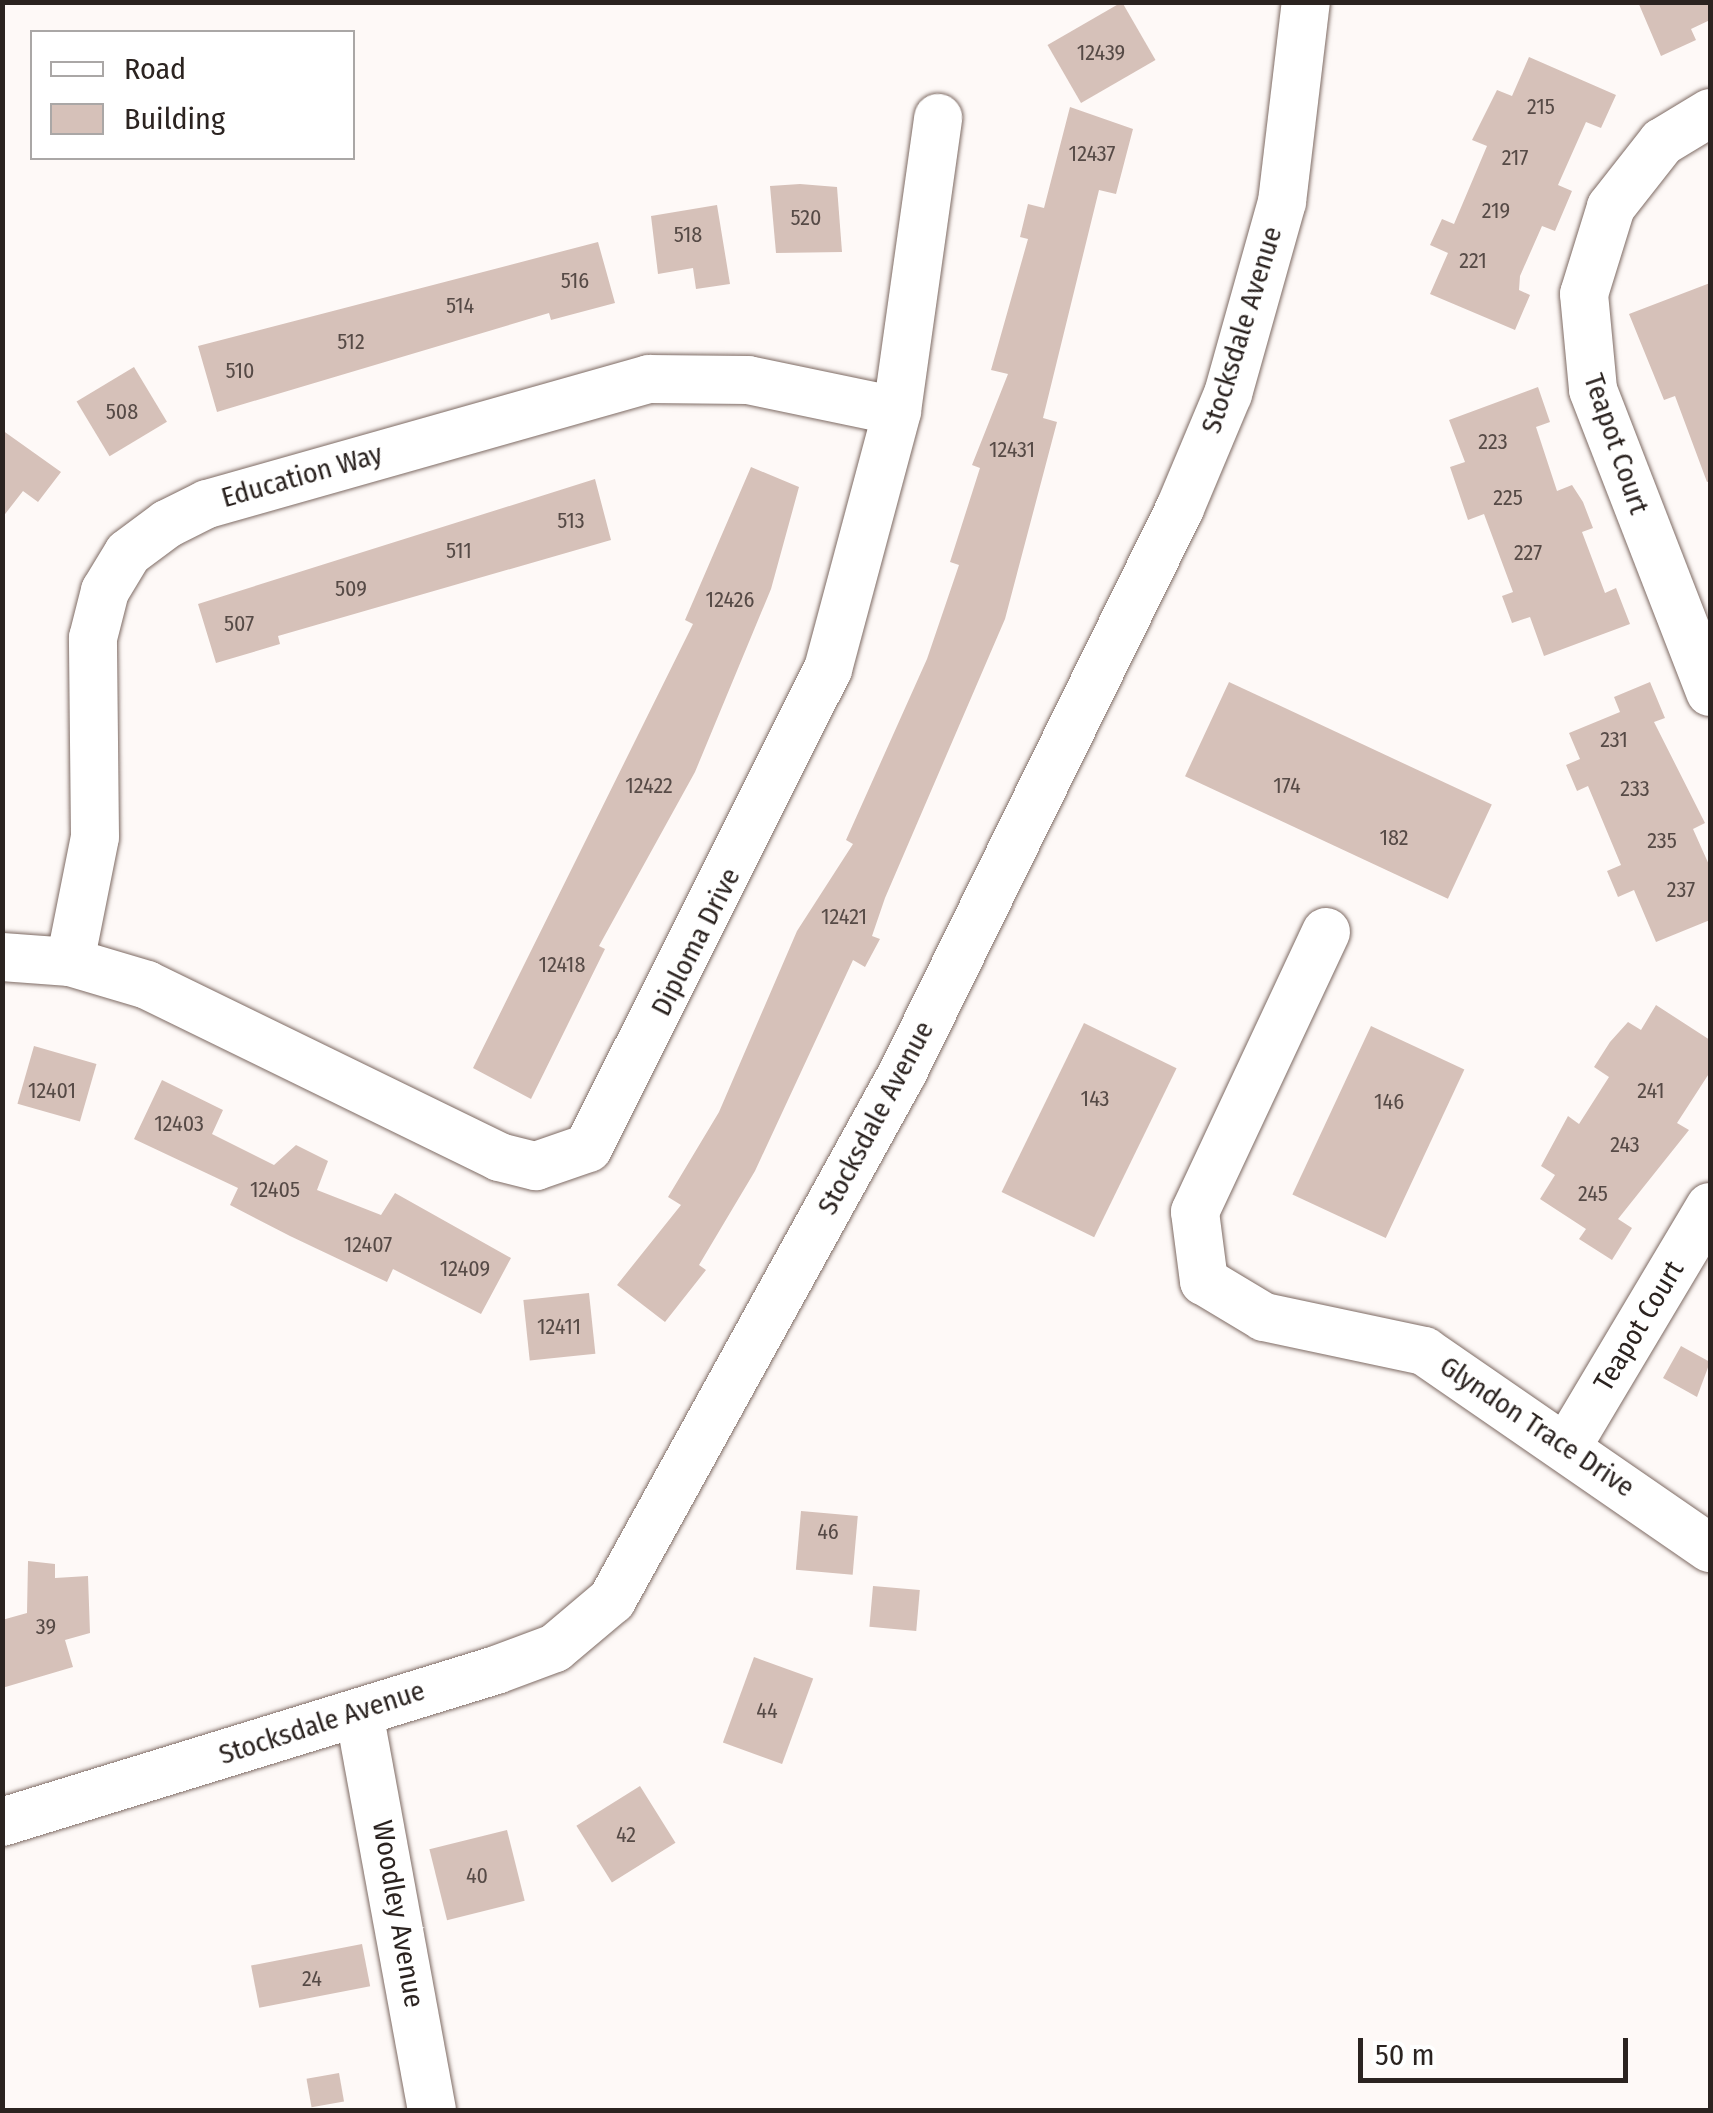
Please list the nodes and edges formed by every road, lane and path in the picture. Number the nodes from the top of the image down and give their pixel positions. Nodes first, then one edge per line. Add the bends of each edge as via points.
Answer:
1 (1306, 2) edge
2 (1710, 113) edge
3 (938, 118) dead end
4 (897, 411) junction
5 (1710, 692) edge
6 (1326, 932) dead end
7 (2, 957) edge
8 (70, 962) junction
9 (1710, 1207) edge
10 (1568, 1445) junction
11 (1710, 1548) edge
12 (360, 1718) junction
13 (2, 1822) edge
14 (432, 2110) edge

1 - 12 street, Stocksdale Avenue via 1282,202 1228,394 1187,492 903,1072 660,1516 612,1600 555,1648
2 - 5 street, Teapot Court via 1662,142 1611,207 1584,294 1592,390
3 - 4 street, Diploma Drive
4 - 8 street, Education Way via 748,380 649,379 207,504 167,524 128,553 105,591 93,638 95,837
4 - 8 street, Diploma Drive via 828,669 588,1148 536,1166 499,1157 234,1023
6 - 10 street, Glyndon Trace Drive via 1194,1212 1204,1281 1264,1317 1424,1351
7 - 8 street, Diploma Drive
9 - 10 street, Teapot Court
10 - 11 street, Glyndon Trace Drive
12 - 13 street, Stocksdale Avenue
12 - 14 street, Woodley Avenue

